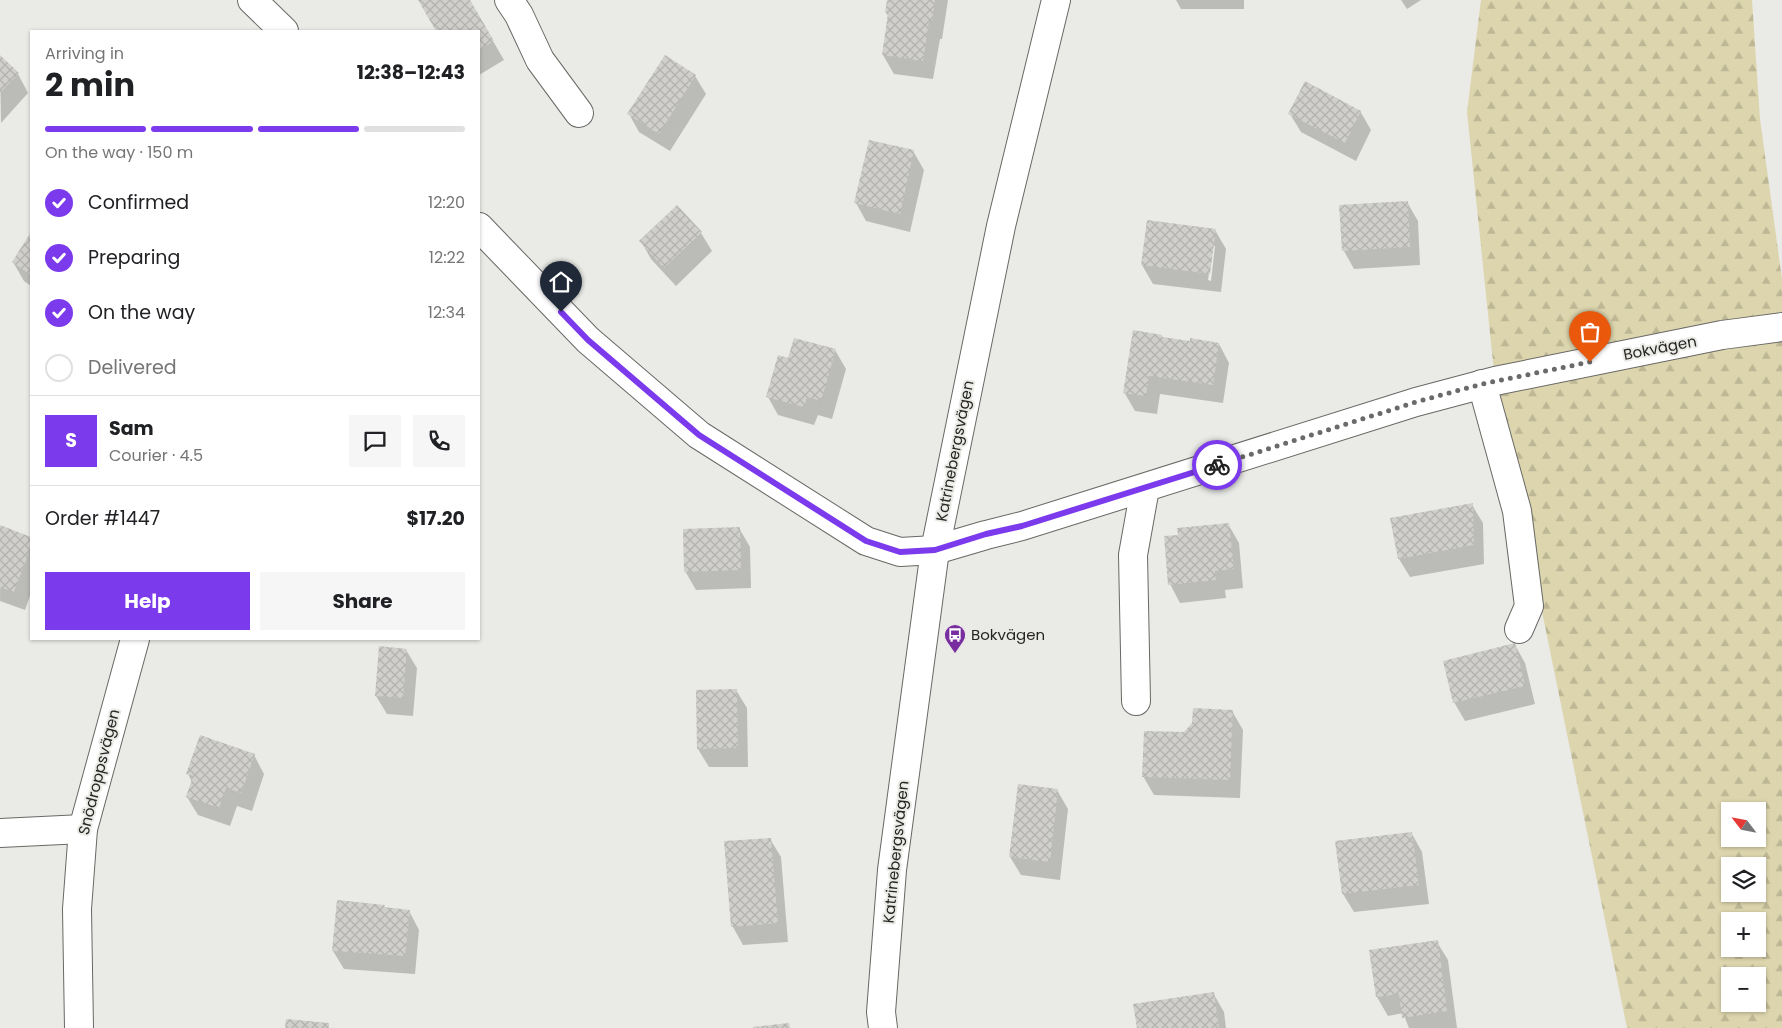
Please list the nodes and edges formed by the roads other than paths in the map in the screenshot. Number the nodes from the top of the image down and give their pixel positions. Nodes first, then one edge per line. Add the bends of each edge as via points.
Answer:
1 (509, 0) edge
2 (1056, 0) edge
3 (264, 4) edge
4 (283, 30) edge
5 (579, 113) dead end
6 (480, 228) edge
7 (1782, 327) edge
8 (1482, 384) junction
9 (1146, 488) junction
10 (935, 550) junction
11 (1519, 629) dead end
12 (135, 640) edge
13 (1136, 701) dead end
14 (83, 830) junction
15 (0, 833) edge
16 (79, 1028) edge
17 (883, 1028) edge

1 - 5 street via 540,60
2 - 10 street, Katrinebergsvägen via 1001,226
3 - 4 street
6 - 10 street, Bokvägen via 588,340 699,435 866,541 900,552
7 - 8 street, Bokvägen via 1722,335
8 - 9 street, Bokvägen
8 - 11 street via 1517,511 1529,606
9 - 10 street, Bokvägen
9 - 13 street via 1133,555
10 - 17 street, Katrinebergsvägen via 892,870 881,1012
12 - 14 street, Snödroppsvägen
14 - 15 street
14 - 16 street, Snödroppsvägen via 77,909

